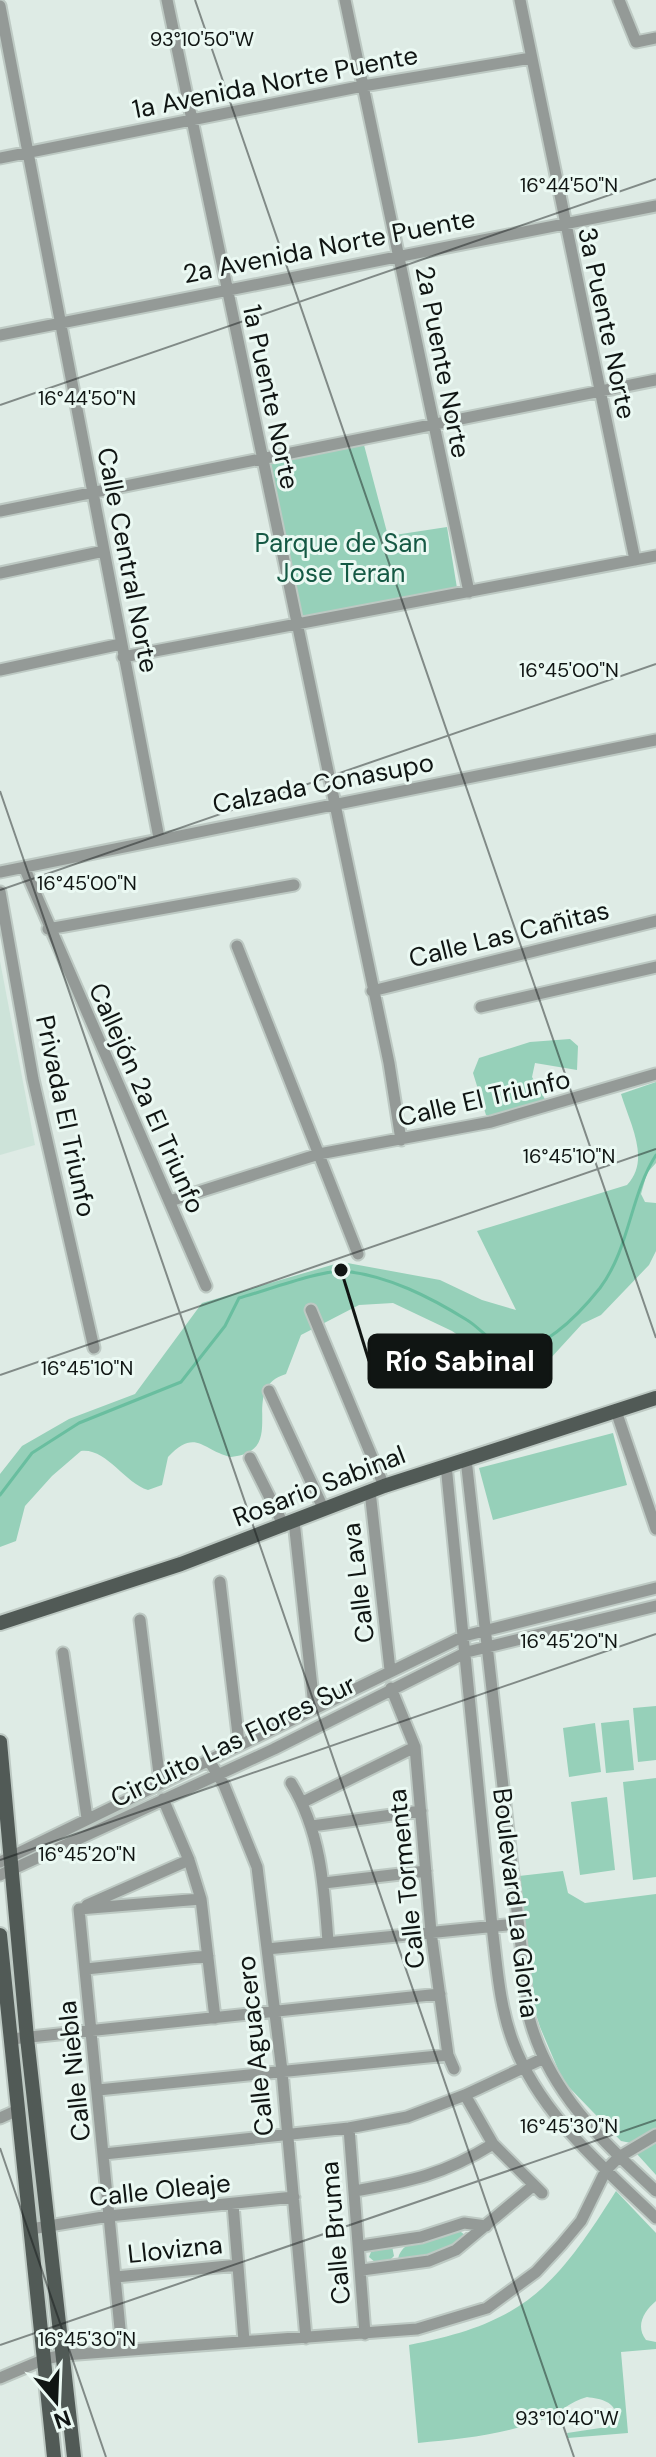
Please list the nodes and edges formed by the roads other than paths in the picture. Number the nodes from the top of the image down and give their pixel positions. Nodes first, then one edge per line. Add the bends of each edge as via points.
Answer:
1 (167, 0) edge
2 (345, 0) edge
3 (520, 0) edge
4 (619, 0) edge
5 (0, 6) edge
6 (656, 38) edge
7 (531, 58) junction
8 (363, 86) junction
9 (191, 121) junction
10 (28, 153) junction
11 (0, 158) edge
12 (656, 206) edge
13 (564, 221) junction
14 (399, 255) junction
15 (226, 290) junction
16 (59, 324) junction
17 (0, 335) edge
18 (656, 380) edge
19 (598, 391) junction
20 (432, 425) junction
21 (260, 457) junction
22 (93, 492) junction
23 (0, 511) edge
24 (104, 551) junction
25 (656, 556) edge
26 (635, 560) junction
27 (0, 573) edge
28 (469, 592) junction
29 (297, 627) junction
30 (121, 644) junction
31 (123, 657) junction
32 (0, 670) edge
33 (656, 740) edge
34 (332, 803) junction
35 (159, 838) junction
36 (24, 867) junction
37 (0, 872) edge
38 (294, 885) dead end
39 (0, 892) edge
40 (656, 921) edge
41 (48, 929) junction
42 (237, 946) dead end
43 (656, 967) edge
44 (372, 991) junction
45 (481, 1007) dead end
46 (656, 1074) edge
47 (401, 1140) junction
48 (319, 1154) junction
49 (170, 1201) junction
50 (358, 1254) dead end
51 (206, 1286) dead end
52 (311, 1310) dead end
53 (94, 1348) dead end
54 (269, 1391) dead end
55 (656, 1398) edge
56 (616, 1411) junction
57 (250, 1458) dead end
58 (466, 1459) junction
59 (446, 1465) junction
60 (377, 1488) junction
61 (324, 1510) junction
62 (289, 1524) junction
63 (656, 1529) edge
64 (220, 1582) dead end
65 (656, 1588) edge
66 (656, 1606) edge
67 (140, 1620) dead end
68 (0, 1623) edge
69 (483, 1629) junction
70 (464, 1636) junction
71 (486, 1647) junction
72 (467, 1652) junction
73 (63, 1653) dead end
74 (390, 1670) junction
75 (391, 1688) junction
76 (314, 1706) junction
77 (0, 1742) edge
78 (239, 1743) junction
79 (415, 1747) junction
80 (208, 1759) junction
81 (217, 1776) junction
82 (160, 1782) junction
83 (291, 1783) dead end
84 (163, 1799) junction
85 (303, 1802) junction
86 (421, 1811) junction
87 (87, 1818) junction
88 (312, 1826) junction
89 (189, 1860) junction
90 (6, 1867) edge
91 (426, 1871) junction
92 (324, 1883) junction
93 (201, 1899) junction
94 (79, 1909) junction
95 (516, 1924) junction
96 (492, 1926) junction
97 (431, 1932) junction
98 (0, 1935) edge
99 (328, 1942) junction
100 (267, 1949) junction
101 (208, 1956) junction
102 (86, 1969) junction
103 (440, 1994) junction
104 (274, 2012) junction
105 (215, 2018) junction
106 (91, 2031) junction
107 (27, 2038) junction
108 (11, 2039) junction
109 (448, 2055) junction
110 (542, 2059) junction
111 (524, 2067) junction
112 (454, 2069) dead end
113 (282, 2071) junction
114 (98, 2090) junction
115 (465, 2095) junction
116 (18, 2110) junction
117 (0, 2118) edge
118 (349, 2128) junction
119 (287, 2135) junction
120 (656, 2135) edge
121 (493, 2144) junction
122 (104, 2154) junction
123 (619, 2157) junction
124 (606, 2170) junction
125 (355, 2191) junction
126 (656, 2191) edge
127 (294, 2197) junction
128 (233, 2204) junction
129 (109, 2216) junction
130 (656, 2218) edge
131 (50, 2226) junction
132 (486, 2226) junction
133 (31, 2229) junction
134 (361, 2246) junction
135 (238, 2265) junction
136 (362, 2270) junction
137 (116, 2277) junction
138 (365, 2334) junction
139 (306, 2338) junction
140 (244, 2341) junction
141 (122, 2349) junction
142 (64, 2355) junction
143 (45, 2359) junction
144 (0, 2378) edge
145 (54, 2457) edge
146 (74, 2457) edge

1 - 9 street, 1a Puente Norte
2 - 8 street, 2a Puente Norte
3 - 7 street, 3a Puente Norte
4 - 6 street via 636,42
5 - 10 street, Calle Central Norte
7 - 8 street, 1a Avenida Norte Puente
7 - 13 street, 3a Puente Norte
8 - 9 street, 1a Avenida Norte Puente
8 - 14 street, 2a Puente Norte
9 - 10 street, 1a Avenida Norte Puente
9 - 15 street, 1a Puente Norte
10 - 11 street, 1a Avenida Norte Puente
10 - 16 street, Calle Central Norte
12 - 13 street, 2a Avenida Norte Puente
13 - 14 street, 2a Avenida Norte Puente
13 - 19 street, 3a Puente Norte
14 - 15 street, 2a Avenida Norte Puente
14 - 20 street, 2a Puente Norte
15 - 16 street, 2a Avenida Norte Puente
15 - 21 street, 1a Puente Norte
16 - 17 street, 2a Avenida Norte Puente
16 - 22 street, Calle Central Norte
18 - 19 street
19 - 20 street
19 - 26 street, 3a Puente Norte
20 - 21 street
20 - 28 street, 2a Puente Norte
21 - 22 street
21 - 29 street, 1a Puente Norte
22 - 23 street
22 - 24 street, Calle Central Norte
24 - 27 street
24 - 30 street, Calle Central Norte
25 - 26 street
26 - 28 street
28 - 29 street
29 - 31 street
29 - 34 street, 1a Puente Norte
30 - 31 street, Calle Central Norte
30 - 32 street
31 - 35 street, Calle Central Norte
33 - 34 street, Calzada Conasupo
34 - 35 street, Calzada Conasupo
34 - 44 street, 1a Puente Norte
35 - 36 street, Calzada Conasupo
36 - 37 street, Calzada Conasupo
36 - 41 street, Callejón 2a El Triunfo
38 - 41 street
39 - 53 street, Privada El Triunfo via 33,1079
40 - 44 street, Calle Las Cañitas
41 - 49 street, Callejón 2a El Triunfo
42 - 48 street
43 - 45 street
44 - 47 street, 1a Puente Norte
46 - 47 street, Calle El Triunfo via 574,1101
47 - 48 street, Calle El Triunfo
48 - 49 street, Calle El Triunfo
48 - 50 street
49 - 51 street, Callejón 2a El Triunfo
52 - 60 street, Calle Lava
54 - 61 street
55 - 56 main road, Rosario Sabinal
56 - 58 main road, Rosario Sabinal
56 - 63 street
57 - 62 street
58 - 59 main road, Rosario Sabinal
58 - 69 street, Boulevard La Gloria
59 - 60 main road, Rosario Sabinal
59 - 70 street, Boulevard La Gloria
60 - 61 main road, Rosario Sabinal
60 - 74 street, Calle Lava
61 - 62 main road, Rosario Sabinal
62 - 68 main road, Rosario Sabinal
62 - 76 street
64 - 78 street
65 - 69 street
66 - 71 street, Circuito Las Flores Sur
67 - 82 street
69 - 70 street
69 - 71 street, Boulevard La Gloria
70 - 72 street, Boulevard La Gloria
70 - 74 street
71 - 72 street, Circuito Las Flores Sur
71 - 95 street, Boulevard La Gloria
72 - 75 street, Circuito Las Flores Sur
72 - 96 street, Boulevard La Gloria
73 - 87 street
74 - 76 street
75 - 79 street, Calle Tormenta
75 - 81 street, Circuito Las Flores Sur
76 - 78 street
77 - 90 main road
78 - 80 street
79 - 85 street
79 - 86 street, Calle Tormenta
80 - 81 street, Calle Aguacero
80 - 82 street
81 - 84 street, Circuito Las Flores Sur
81 - 100 street, Calle Aguacero via 257,1867
82 - 87 street
83 - 85 street
84 - 89 street
84 - 90 street, Circuito Las Flores Sur
85 - 88 street
86 - 88 street
86 - 91 street, Calle Tormenta
87 - 90 street
88 - 92 street
89 - 93 street
89 - 94 street
90 - 107 main road
91 - 92 street
91 - 97 street, Calle Tormenta
92 - 99 street
93 - 94 street
93 - 101 street
94 - 102 street, Calle Niebla
95 - 96 street
95 - 110 street, Boulevard La Gloria via 524,1999
96 - 97 street
96 - 111 street, Boulevard La Gloria via 501,2001
97 - 99 street
97 - 103 street, Calle Tormenta
98 - 108 main road
99 - 100 street
100 - 104 street, Calle Aguacero
101 - 102 street
101 - 105 street
102 - 106 street, Calle Niebla
103 - 104 street
103 - 109 street, Calle Tormenta
104 - 105 street
104 - 113 street, Calle Aguacero
105 - 106 street
106 - 107 street
106 - 114 street, Calle Niebla
107 - 108 street
107 - 131 main road
108 - 116 main road
109 - 112 street, Calle Tormenta
109 - 113 street
110 - 111 street
110 - 123 street, Boulevard La Gloria via 561,2093
111 - 115 street
111 - 124 street, Boulevard La Gloria via 540,2097
113 - 114 street
113 - 119 street, Calle Aguacero
114 - 122 street, Calle Niebla
115 - 118 street via 407,2117
115 - 121 street
116 - 117 street
116 - 133 main road
118 - 119 street
118 - 125 street, Calle Bruma
119 - 122 street
119 - 127 street, Calle Aguacero
120 - 123 street
121 - 125 street via 429,2177
121 - 132 street via 538,2189
122 - 129 street, Calle Niebla
123 - 124 street
123 - 126 street, Boulevard La Gloria
124 - 130 street, Boulevard La Gloria
124 - 138 street via 581,2221 513,2292 449,2321
125 - 134 street, Calle Bruma
127 - 128 street, Calle Oleaje
127 - 139 street, Calle Aguacero
128 - 129 street, Calle Oleaje
128 - 135 street
129 - 131 street, Calle Oleaje
129 - 137 street, Calle Niebla
131 - 133 street, Calle Oleaje
131 - 142 main road
132 - 134 street via 464,2223 421,2237
132 - 136 street via 456,2250 429,2261
133 - 143 main road
134 - 136 street, Calle Bruma
135 - 137 street, Llovizna
135 - 140 street
136 - 138 street, Calle Bruma
137 - 141 street, Calle Niebla
138 - 139 street
139 - 140 street
140 - 141 street
141 - 142 street
142 - 143 street
142 - 146 main road
143 - 144 street
143 - 145 main road

